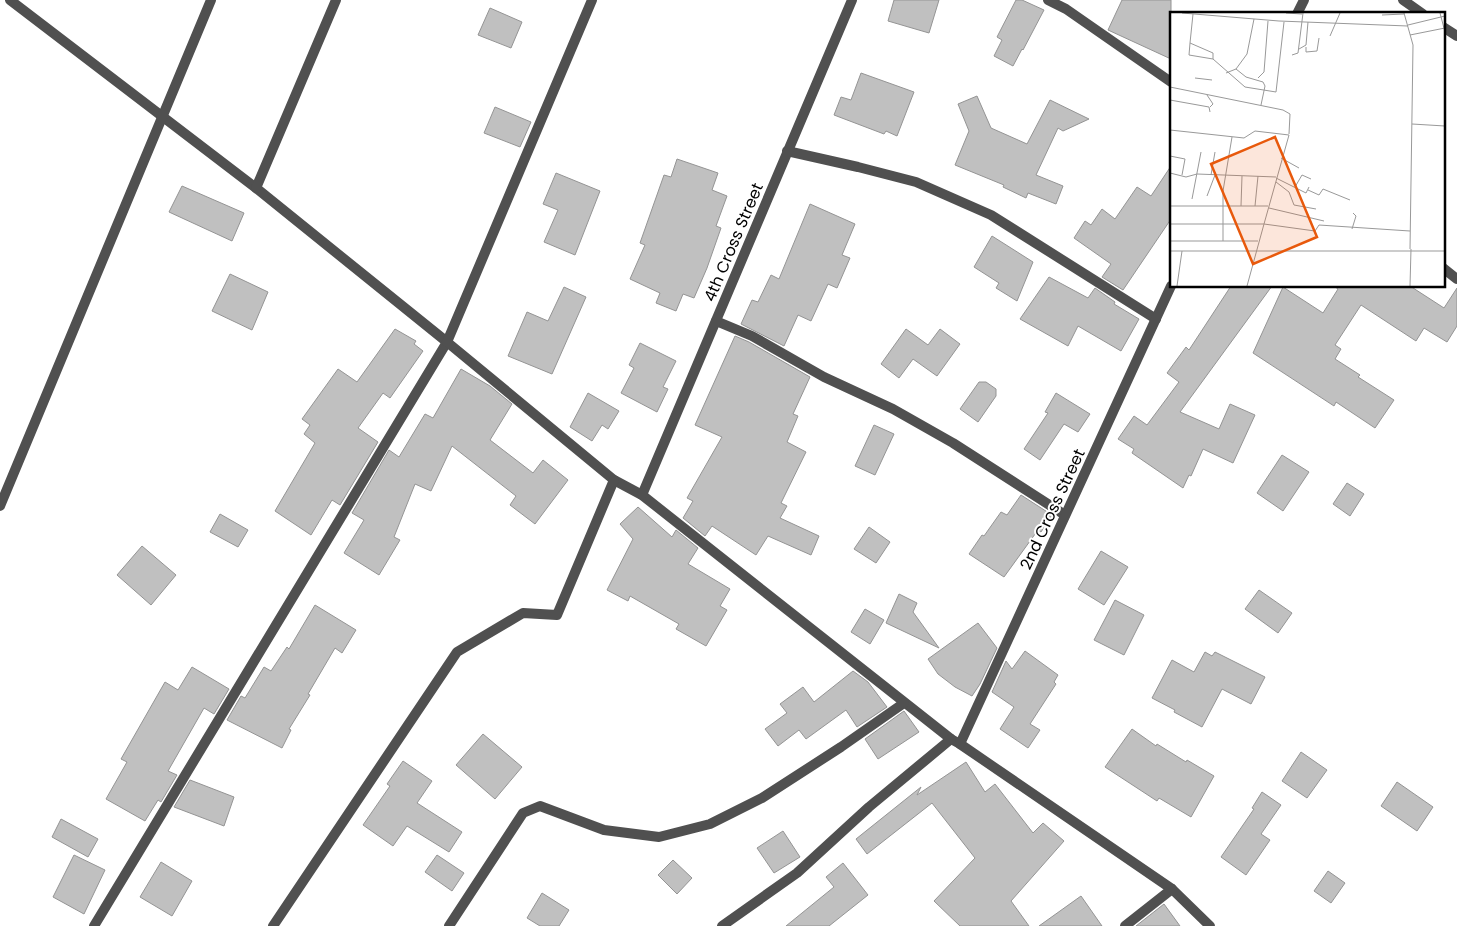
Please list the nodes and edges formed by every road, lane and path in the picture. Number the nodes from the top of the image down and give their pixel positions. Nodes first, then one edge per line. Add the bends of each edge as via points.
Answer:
1 (10, 0) edge
2 (211, 0) edge
3 (336, 0) edge
4 (592, 0) edge
5 (852, 0) edge
6 (1048, 0) edge
7 (1304, 0) edge
8 (1403, 0) edge
9 (1298, 12) edge
10 (1420, 12) edge
11 (1444, 28) edge
12 (1457, 36) edge
13 (1170, 81) edge
14 (163, 117) junction
15 (787, 151) junction
16 (256, 188) junction
17 (1444, 269) edge
18 (1457, 279) edge
19 (1170, 288) edge
20 (1156, 319) junction
21 (716, 321) junction
22 (447, 342) junction
23 (614, 480) junction
24 (642, 496) junction
25 (0, 506) edge
26 (1065, 515) junction
27 (904, 703) junction
28 (956, 742) junction
29 (1172, 889) junction
30 (734, 922) edge
31 (94, 926) edge
32 (273, 926) edge
33 (449, 926) edge
34 (722, 926) edge
35 (1125, 926) edge
36 (1210, 926) edge

1 - 14 street
2 - 14 street
3 - 16 street
4 - 22 street
5 - 15 street, 4th Cross Street
6 - 13 street
7 - 9 street
8 - 10 street
11 - 12 street
14 - 16 street
14 - 25 street
15 - 20 street via 916,182 990,215
15 - 21 street, 4th Cross Street
16 - 22 street
17 - 18 street
19 - 20 street, 2nd Cross Street
20 - 26 street, 2nd Cross Street
21 - 24 street, 4th Cross Street
21 - 26 street via 752,336 824,377 893,409 953,443
22 - 23 street
22 - 31 street
23 - 24 street
23 - 32 street via 556,615 523,613 457,652
24 - 27 street
26 - 28 street, 2nd Cross Street
27 - 28 street
27 - 33 street via 770,793 710,824 659,837 604,830 540,806 523,813
28 - 29 street
28 - 30 street via 869,807 798,873
29 - 35 street
29 - 36 street
30 - 34 street

